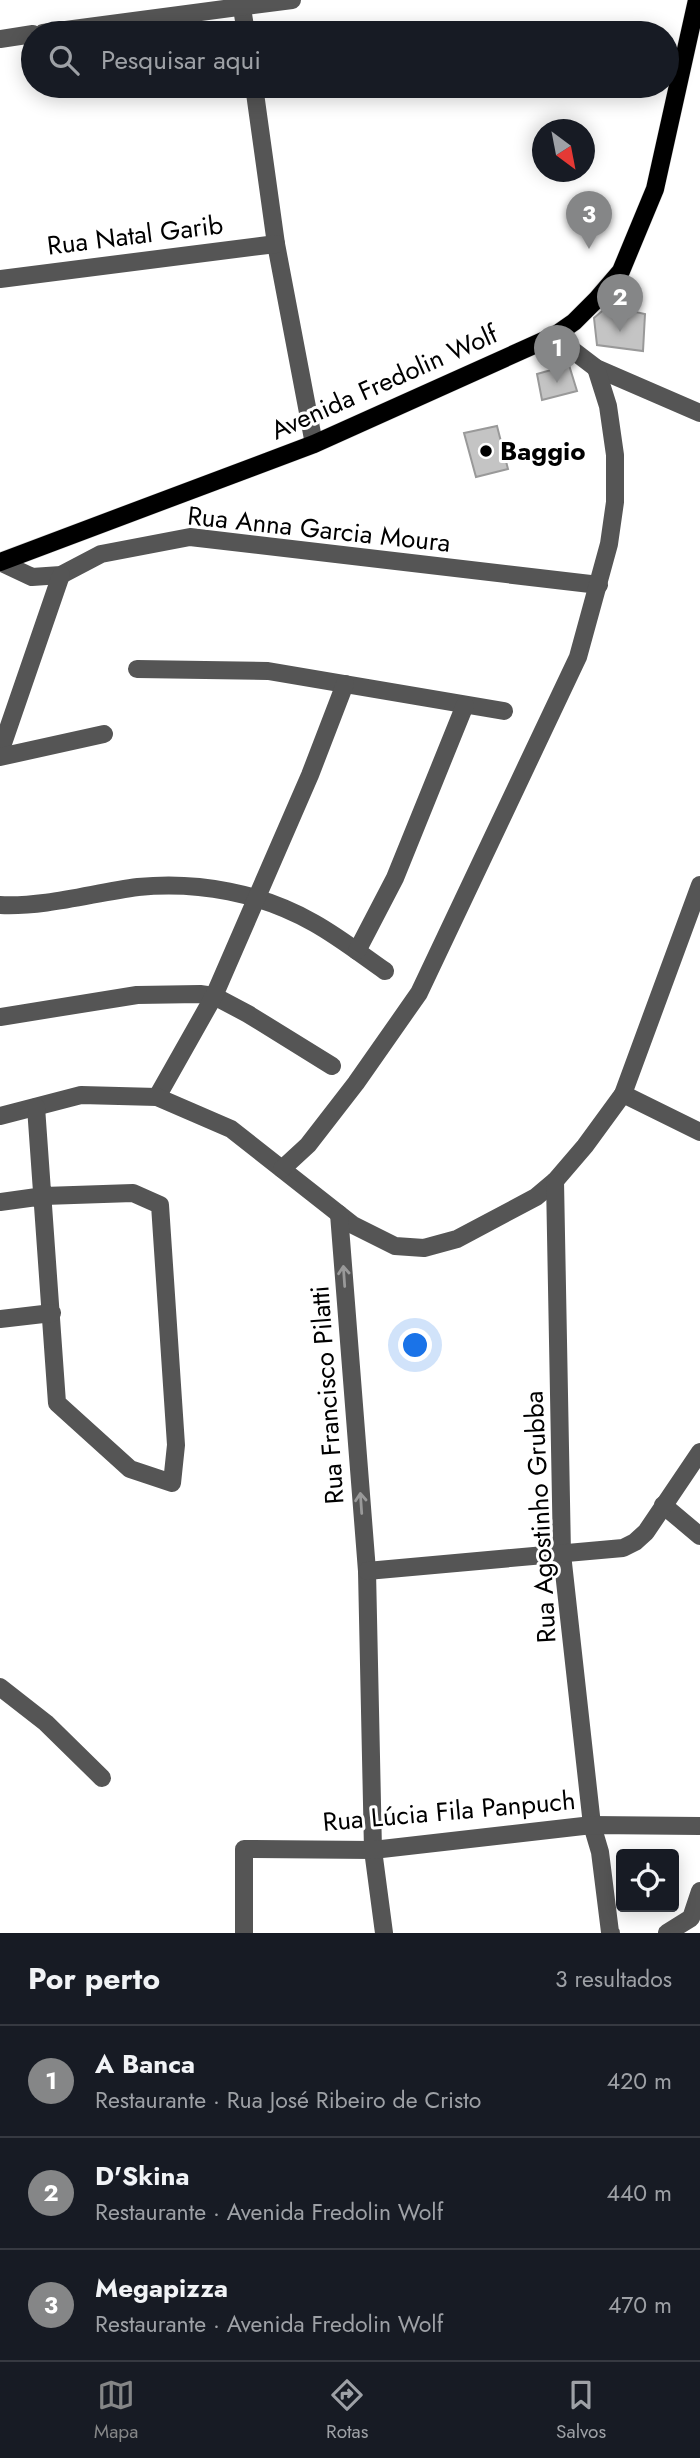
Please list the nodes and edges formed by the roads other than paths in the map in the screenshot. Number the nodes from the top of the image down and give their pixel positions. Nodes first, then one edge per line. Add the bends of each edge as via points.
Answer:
1 (292, 0) edge
2 (697, 0) edge
3 (242, 8) junction
4 (139, 21) edge
5 (244, 21) edge
6 (696, 24) edge
7 (21, 36) edge
8 (0, 39) edge
9 (679, 92) edge
10 (256, 98) edge
11 (678, 98) edge
12 (276, 244) junction
13 (0, 279) edge
14 (554, 336) junction
15 (596, 368) junction
16 (700, 412) edge
17 (314, 444) junction
18 (0, 562) edge
19 (61, 575) junction
20 (599, 585) junction
21 (137, 669) dead end
22 (345, 684) junction
23 (465, 705) junction
24 (504, 711) dead end
25 (104, 734) dead end
26 (0, 755) edge
27 (700, 885) edge
28 (256, 898) junction
29 (0, 905) edge
30 (683, 932) junction
31 (700, 939) edge
32 (357, 951) junction
33 (385, 971) dead end
34 (215, 996) junction
35 (0, 1017) edge
36 (332, 1066) dead end
37 (623, 1094) junction
38 (156, 1097) junction
39 (36, 1107) junction
40 (0, 1115) edge
41 (700, 1132) edge
42 (282, 1169) junction
43 (555, 1181) junction
44 (44, 1196) junction
45 (0, 1202) edge
46 (339, 1214) junction
47 (52, 1313) junction
48 (0, 1319) edge
49 (700, 1452) edge
50 (663, 1505) junction
51 (700, 1536) edge
52 (562, 1554) junction
53 (367, 1571) junction
54 (0, 1687) edge
55 (102, 1778) dead end
56 (592, 1825) junction
57 (700, 1826) edge
58 (373, 1850) junction
59 (700, 1891) edge
60 (244, 1933) edge
61 (384, 1933) edge
62 (610, 1933) edge
63 (667, 1933) edge

1 - 3 street
2 - 6 main road, Avenida Fredolin Wolf
3 - 4 street
3 - 5 street
6 - 9 main road, Avenida Fredolin Wolf
7 - 8 street
10 - 12 street
11 - 14 main road, Avenida Fredolin Wolf via 655,189 621,271 574,322
12 - 13 street, Rua Natal Garib
12 - 17 street
14 - 15 street
14 - 17 main road, Avenida Fredolin Wolf
15 - 16 street
15 - 20 street via 615,455 615,502
17 - 18 main road, Avenida Fredolin Wolf
18 - 19 street, Rua Anna Garcia Moura via 32,577
19 - 20 street, Rua Anna Garcia Moura via 101,554 190,537
19 - 26 street
20 - 42 street via 578,657 419,993 356,1083
21 - 22 street via 268,671
22 - 23 street
22 - 28 street
23 - 24 street
23 - 32 street via 395,878
25 - 26 street
27 - 30 street
28 - 29 street via 209,888 161,886 40,905
28 - 32 street via 315,923
28 - 34 street
30 - 31 street
30 - 37 street
32 - 33 street
34 - 35 street via 137,995
34 - 36 street
34 - 38 street
37 - 41 street
37 - 43 street
38 - 39 street via 82,1096
38 - 42 street via 232,1129
39 - 40 street
39 - 44 street
42 - 46 street
43 - 46 street via 536,1197 457,1239 424,1248 395,1246
43 - 52 street, Rua Agostinho Grubba
44 - 45 street
44 - 47 street
44 - 47 street via 133,1194 160,1205 176,1445 172,1483 130,1469 57,1403
53 -> 46 street, Rua Francisco Pilatti
47 - 48 street
49 - 50 street
50 - 51 street
50 - 52 street via 646,1532 623,1548
52 - 53 street
52 - 56 street, Rua Agostinho Grubba
53 - 58 street, Rua Francisco Pilatti
54 - 55 street via 46,1723
56 - 57 street, Rua Lúcia Fila Panpuch
56 - 58 street, Rua Lúcia Fila Panpuch
56 - 62 street, Rua Agostinho Grubba
58 - 60 street, Rua Lúcia Fila Panpuch via 244,1849
58 - 61 street, Rua Francisco Pilatti
59 - 63 street via 691,1918

